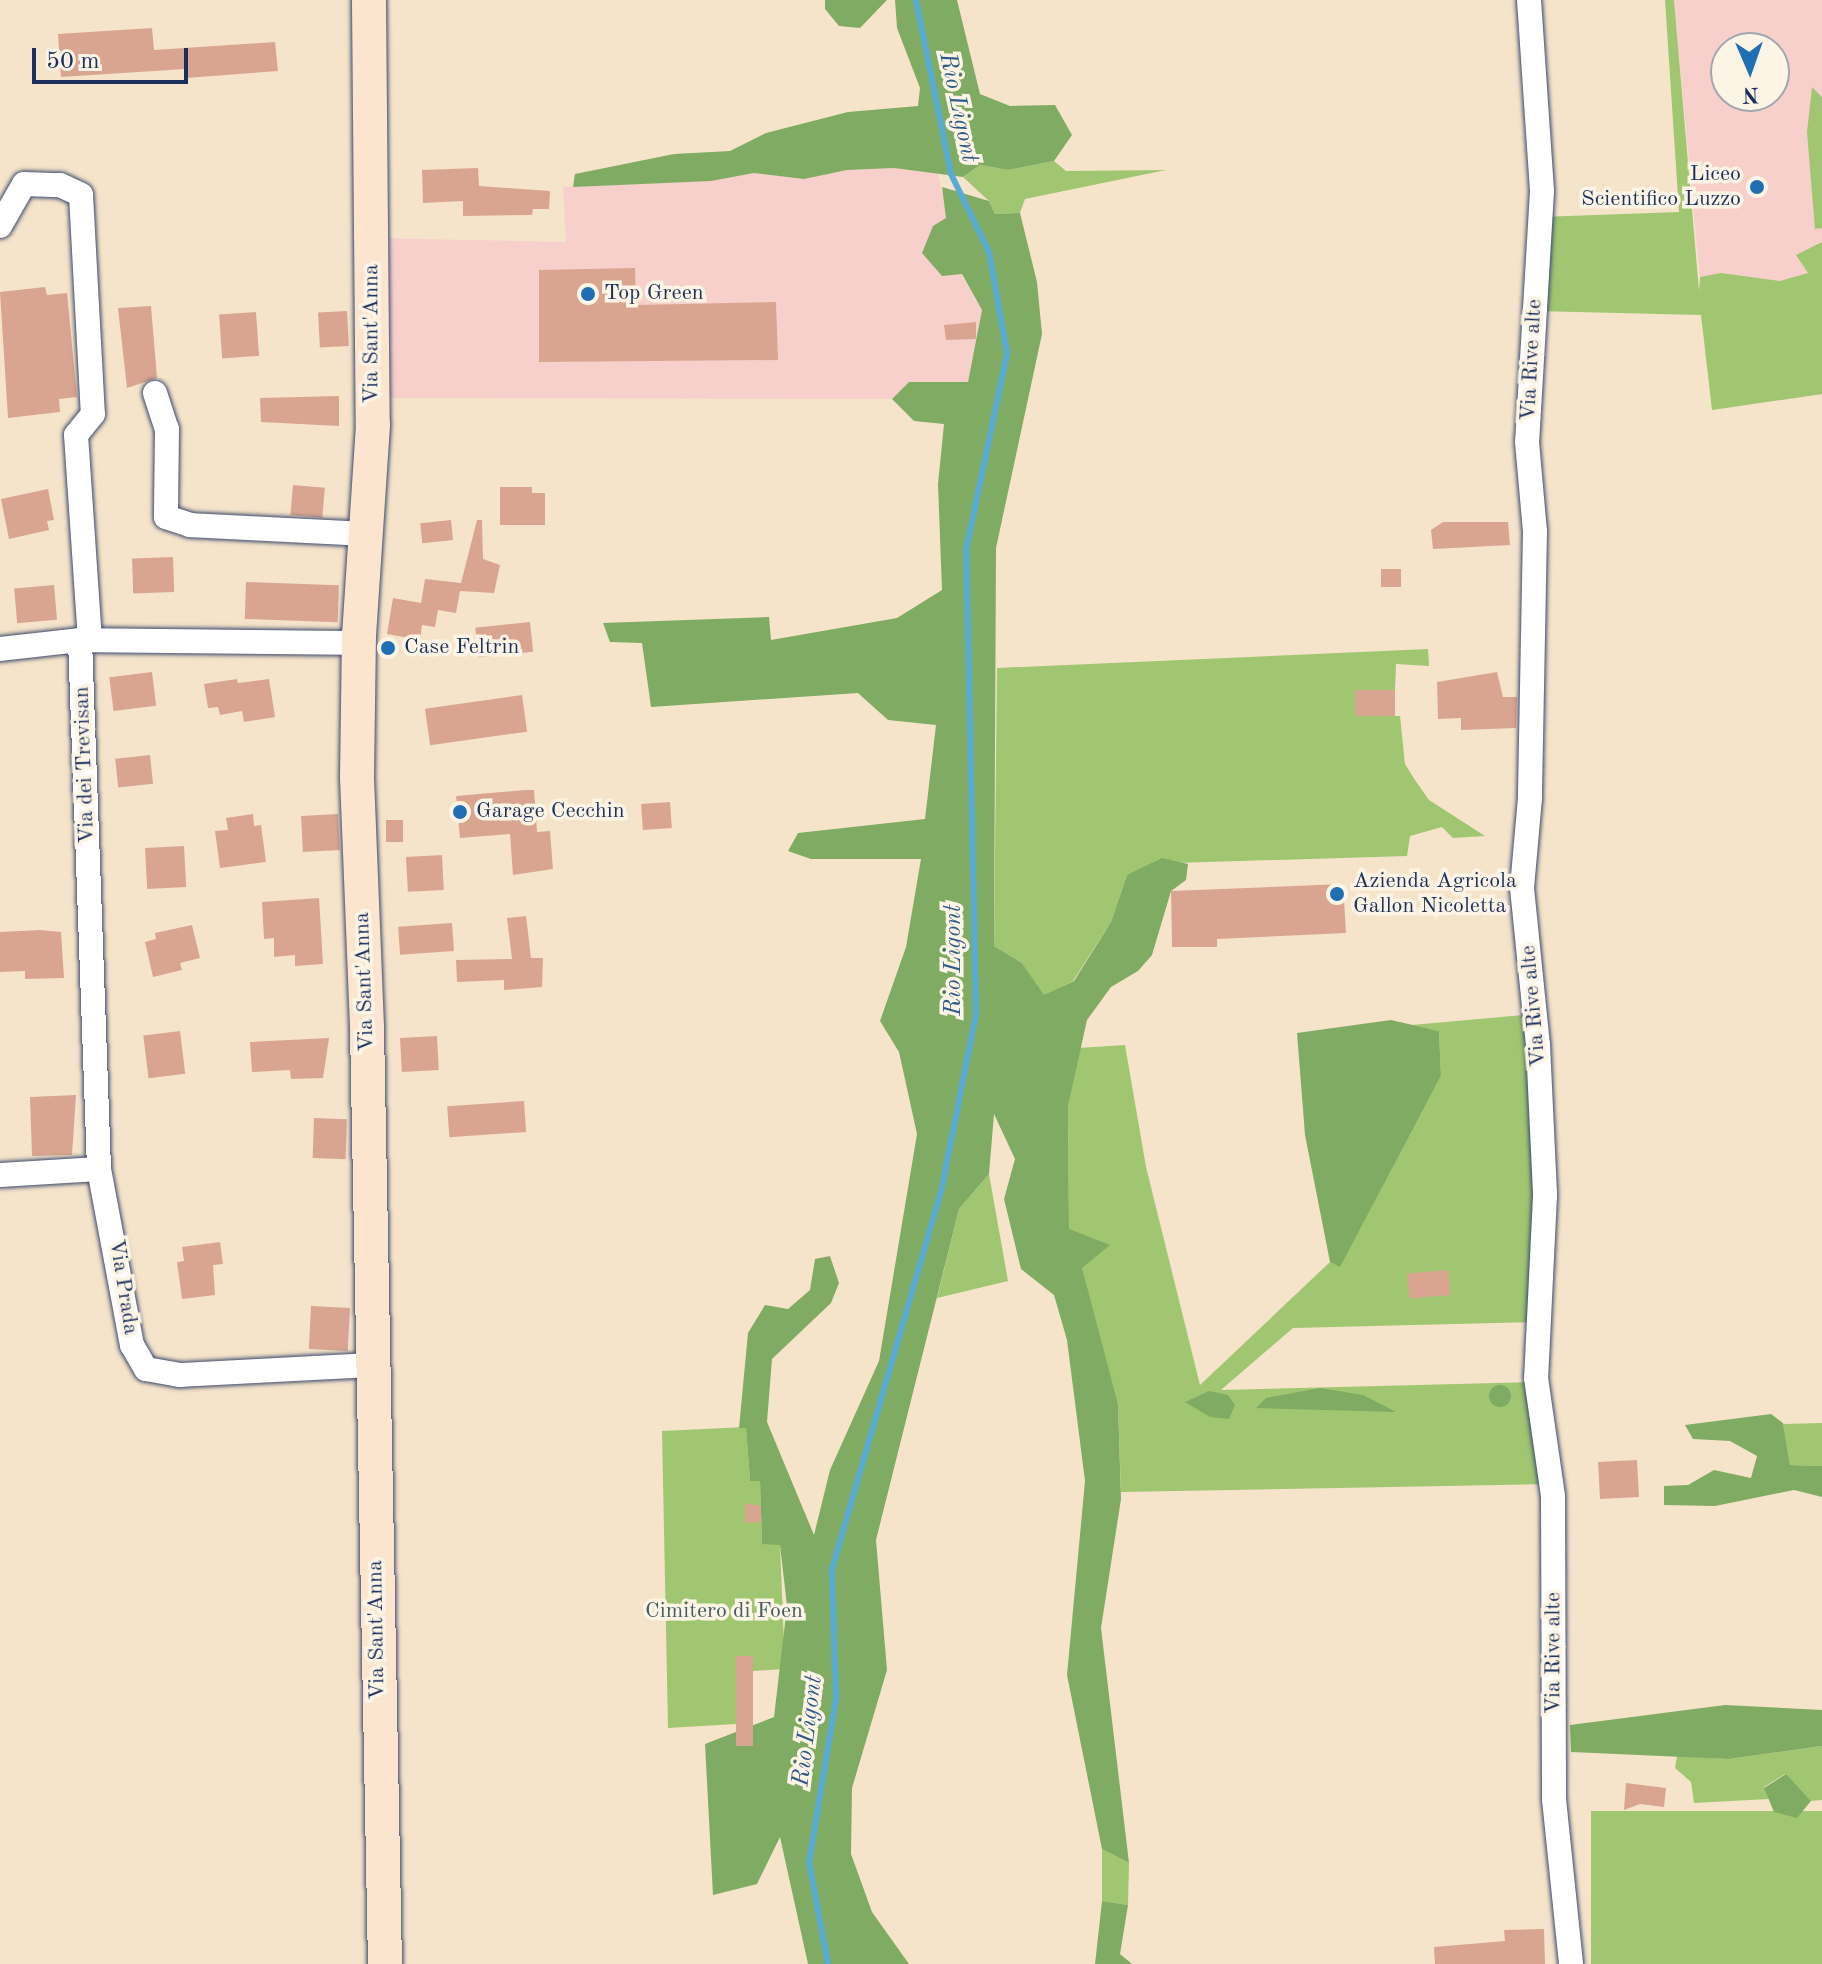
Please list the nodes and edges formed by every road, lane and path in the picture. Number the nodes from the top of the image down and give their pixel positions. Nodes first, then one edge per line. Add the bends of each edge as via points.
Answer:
1 (369, 0) edge
2 (1529, 0) edge
3 (0, 226) edge
4 (155, 393) dead end
5 (365, 534) junction
6 (85, 640) junction
7 (359, 643) junction
8 (0, 649) edge
9 (99, 1169) junction
10 (0, 1175) edge
11 (374, 1365) junction
12 (385, 1964) edge
13 (1571, 1964) edge

1 - 5 main road, Via Sant'Anna via 373,425
2 - 13 street, Via Rive alte via 1542,191 1527,442 1535,531 1530,798 1522,888 1538,1045 1545,1196 1536,1378 1553,1496 1554,1799
3 - 6 street, Via dei Trevisan via 24,184 60,185 81,195 93,414 76,435
4 - 5 street via 167,429 166,517 190,525
5 - 7 main road, Via Sant'Anna
6 - 7 street
6 - 8 street
6 - 9 street, Via dei Trevisan
7 - 11 main road, Via Sant'Anna via 357,778
9 - 10 street
9 - 11 street, Via Prada via 132,1345 146,1369 180,1375
11 - 12 main road, Via Sant'Anna

